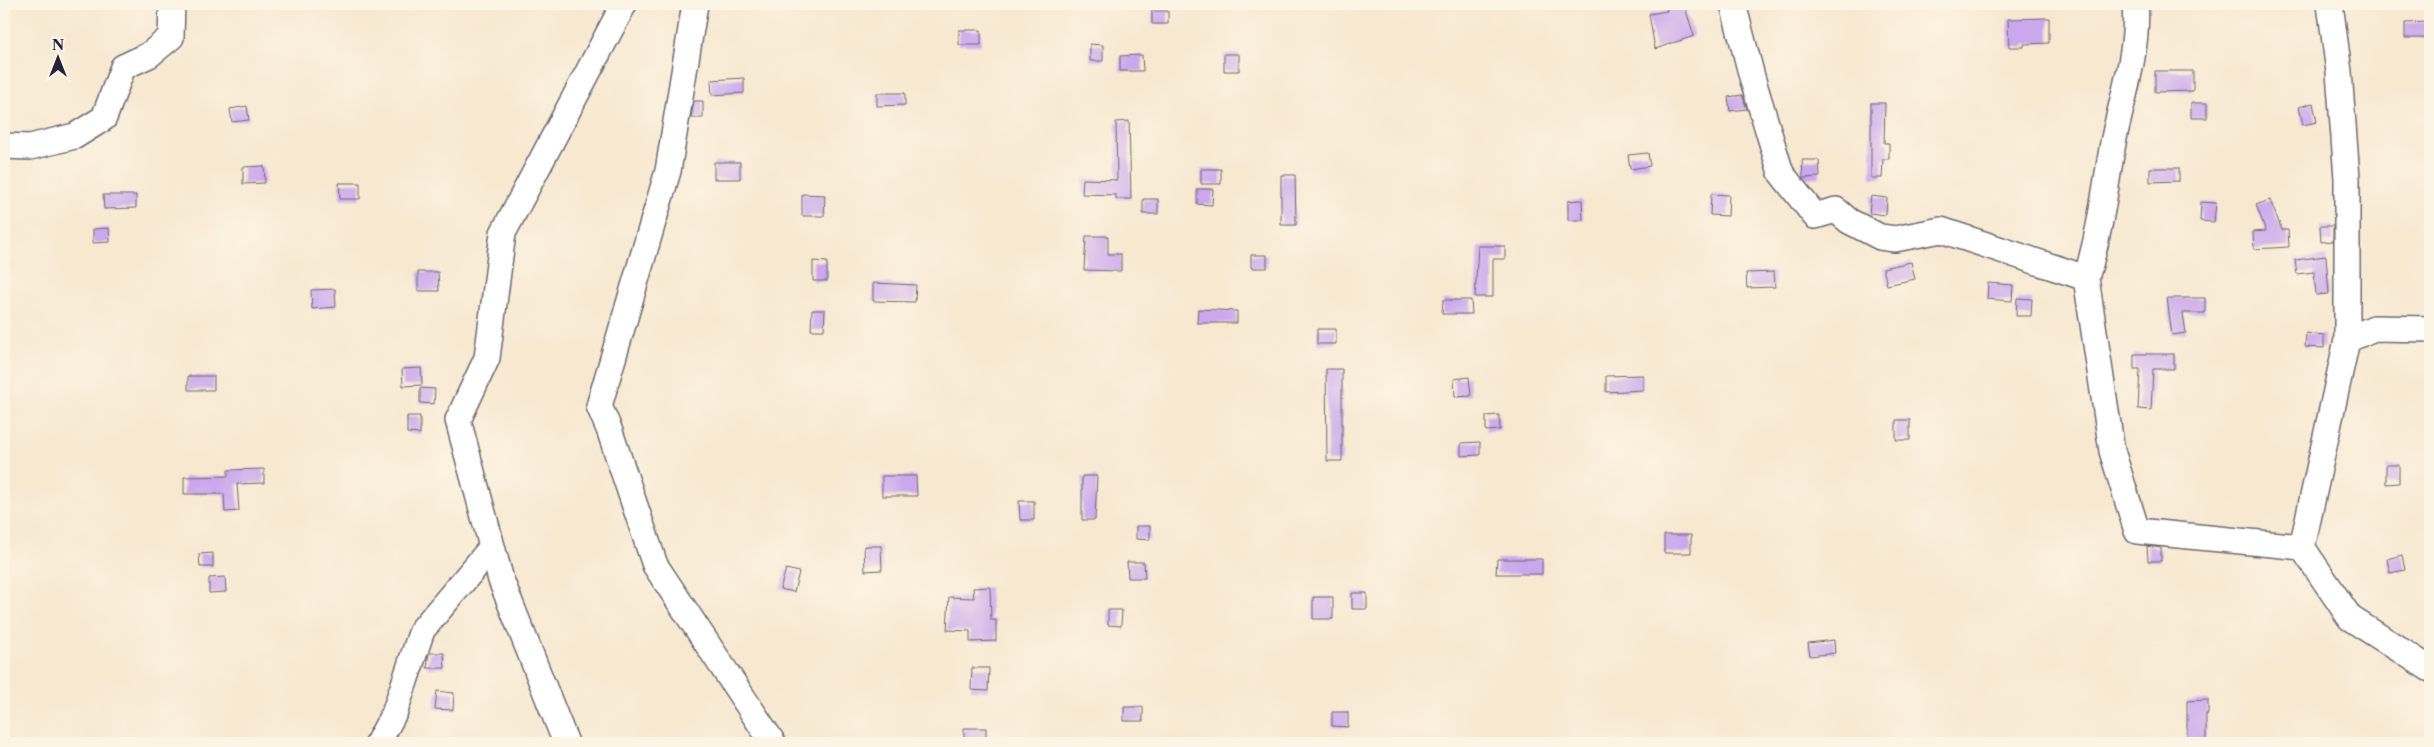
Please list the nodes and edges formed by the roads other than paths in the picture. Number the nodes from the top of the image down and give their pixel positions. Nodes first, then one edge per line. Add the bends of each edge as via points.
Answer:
1 (172, 4) edge
2 (624, 4) edge
3 (695, 4) edge
4 (1733, 4) edge
5 (2135, 4) edge
6 (2330, 4) edge
7 (4, 146) edge
8 (2086, 278) junction
9 (2430, 330) edge
10 (2347, 340) junction
11 (492, 547) junction
12 (2302, 547) junction
13 (2430, 669) edge
14 (378, 743) edge
15 (566, 743) edge
16 (773, 743) edge

1 - 7 street via 170,37 149,56 123,67 104,118 75,136 30,148
2 - 11 street via 502,233 487,358 458,420
3 - 16 street via 668,171 599,406 655,565
4 - 8 street via 1781,173 1816,216 1836,210 1849,221 1880,237 1895,239 1941,230
5 - 8 street via 2137,27 2096,247
6 - 10 street via 2347,178
8 - 12 street via 2112,451 2137,531
9 - 10 street via 2374,328
10 - 12 street
11 - 14 street via 422,630 395,711
11 - 15 street via 501,580
12 - 13 street via 2350,618

